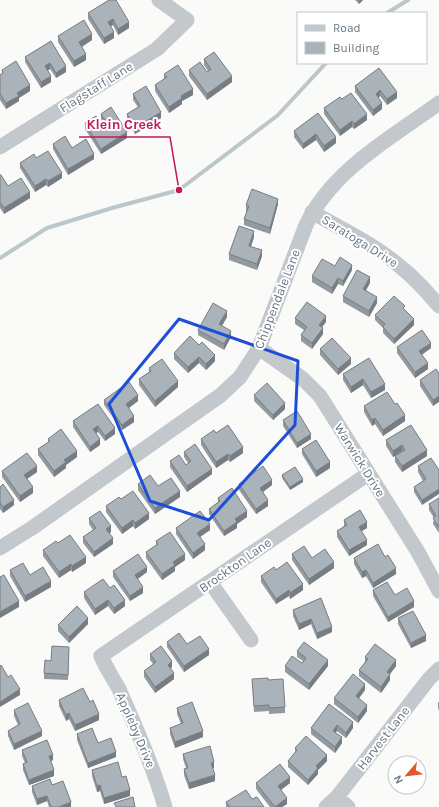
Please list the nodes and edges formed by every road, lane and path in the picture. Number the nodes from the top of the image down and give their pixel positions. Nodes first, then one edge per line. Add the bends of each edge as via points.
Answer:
1 (159, 0) edge
2 (439, 103) edge
3 (0, 147) edge
4 (312, 212) junction
5 (439, 306) edge
6 (260, 348) junction
7 (368, 474) junction
8 (0, 548) edge
9 (210, 582) junction
10 (439, 591) edge
11 (251, 640) dead end
12 (101, 656) joint
13 (439, 668) edge
14 (332, 802) edge
15 (165, 807) edge
16 (348, 807) edge

1 - 3 street, Flagstaff Lane via 188,20 157,49
2 - 4 street, Chippendale Lane via 349,169 330,186
4 - 5 street, Saratoga Drive via 375,248 403,268
4 - 6 street, Chippendale Lane
6 - 7 street, Warwick Drive via 303,379 320,396
6 - 8 street, Chippendale Lane via 240,377 221,395
7 - 9 street, Brockton Lane
7 - 10 street, Warwick Drive via 418,552
9 - 11 street
9 - 12 street, Brockton Lane
12 - 15 street, Appleby Drive via 142,740
13 - 14 street, Harvest Lane
14 - 16 street

